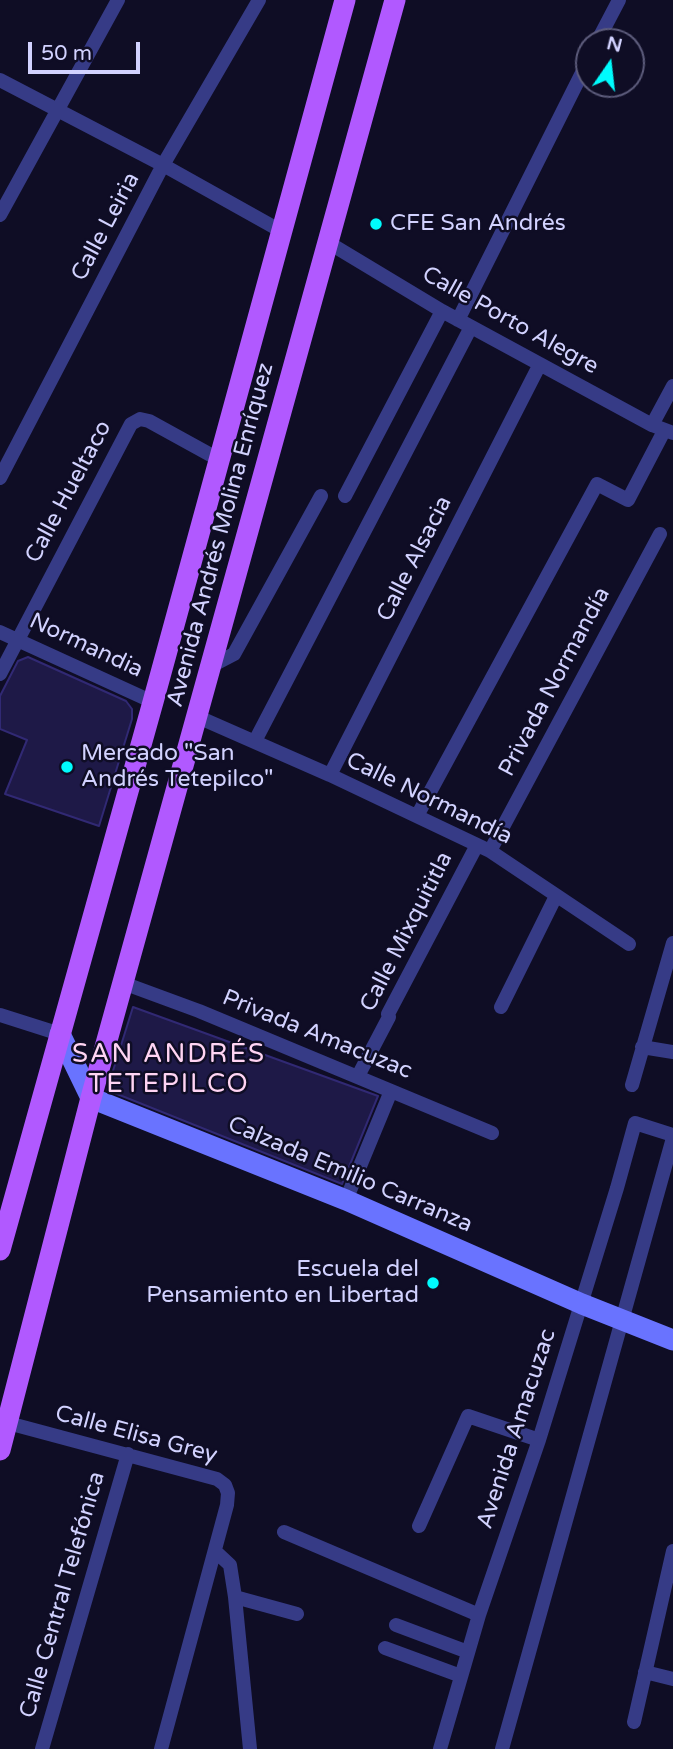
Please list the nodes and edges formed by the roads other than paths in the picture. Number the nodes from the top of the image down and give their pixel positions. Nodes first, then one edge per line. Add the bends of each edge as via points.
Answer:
1 (118, 0) edge
2 (259, 0) edge
3 (345, 0) edge
4 (394, 0) edge
5 (619, 0) edge
6 (604, 28) edge
7 (0, 80) edge
8 (575, 87) edge
9 (56, 109) junction
10 (163, 165) junction
11 (0, 215) edge
12 (281, 231) junction
13 (329, 243) junction
14 (442, 311) junction
15 (458, 320) junction
16 (471, 327) junction
17 (540, 364) junction
18 (673, 386) edge
19 (663, 430) edge
20 (218, 459) junction
21 (0, 478) edge
22 (345, 495) dead end
23 (321, 496) dead end
24 (660, 534) dead end
25 (0, 632) edge
26 (16, 640) junction
27 (211, 666) junction
28 (0, 674) edge
29 (153, 702) junction
30 (198, 717) junction
31 (255, 741) junction
32 (330, 775) junction
33 (417, 816) junction
34 (483, 848) junction
35 (556, 896) junction
36 (673, 943) edge
37 (628, 944) dead end
38 (124, 983) junction
39 (502, 1007) dead end
40 (0, 1015) edge
41 (60, 1034) junction
42 (642, 1046) junction
43 (673, 1052) edge
44 (358, 1076) junction
45 (632, 1085) dead end
46 (391, 1091) junction
47 (91, 1098) junction
48 (492, 1133) dead end
49 (673, 1137) edge
50 (346, 1200) junction
51 (0, 1250) edge
52 (582, 1304) junction
53 (623, 1319) junction
54 (673, 1340) edge
55 (8, 1423) junction
56 (539, 1440) junction
57 (0, 1450) edge
58 (128, 1454) junction
59 (419, 1526) dead end
60 (284, 1532) dead end
61 (215, 1551) junction
62 (673, 1551) edge
63 (235, 1597) junction
64 (297, 1614) dead end
65 (479, 1615) junction
66 (396, 1625) dead end
67 (385, 1648) dead end
68 (468, 1652) junction
69 (645, 1672) junction
70 (461, 1676) junction
71 (673, 1679) edge
72 (634, 1721) dead end
73 (42, 1749) edge
74 (162, 1749) edge
75 (250, 1749) edge
76 (440, 1749) edge
77 (502, 1749) edge

1 - 9 street
2 - 10 street, Calle Leiria
3 - 12 main road, Avenida Andrés Molina Enríquez
4 - 13 main road, Avenida Andrés Molina Enríquez
5 - 6 street
7 - 9 street
8 - 15 street
9 - 10 street
9 - 11 street
10 - 12 street
10 - 21 street, Calle Leiria
12 - 20 main road, Avenida Andrés Molina Enríquez
13 - 14 street, Calle Porto Alegre
13 - 27 main road, Avenida Andrés Molina Enríquez
14 - 15 street, Calle Porto Alegre
14 - 22 street
15 - 16 street, Calle Porto Alegre
16 - 17 street, Calle Porto Alegre
16 - 31 street
17 - 19 street, Calle Porto Alegre
17 - 32 street, Calle Alsacia
18 - 19 street
19 - 33 street via 628,500 597,484
20 - 26 street, Calle Hueltaco via 149,421 131,424
20 - 29 main road, Avenida Andrés Molina Enríquez
23 - 27 street via 234,654
24 - 34 street, Privada Normandía
25 - 26 street, Normandia
26 - 28 street, Calle Hueltaco
26 - 29 street, Normandia
27 - 30 main road, Avenida Andrés Molina Enríquez
29 - 41 main road, Avenida Andrés Molina Enríquez
30 - 31 street, Calle Normandía
30 - 38 main road, Avenida Andrés Molina Enríquez
31 - 32 street, Calle Normandía
32 - 33 street, Calle Normandía
33 - 34 street, Calle Normandía
34 - 35 street, Calle Normandía
34 - 44 street, Calle Mixquititla
35 - 37 street, Calle Normandía
35 - 39 street
36 - 42 street
38 - 44 street, Privada Amacuzac
38 - 47 main road, Avenida Andrés Molina Enríquez
40 - 41 street
41 - 47 street
41 - 51 main road, Avenida Andrés Molina Enríquez
42 - 43 street
42 - 45 street
44 - 46 street, Privada Amacuzac
46 - 48 street, Privada Amacuzac
46 - 50 street
47 - 50 street, Calzada Emilio Carranza
47 - 55 main road, Avenida Andrés Molina Enríquez
49 - 52 street, Avenida Amacuzac via 635,1124
49 - 53 street
50 - 52 street, Calzada Emilio Carranza
52 - 53 street, Calzada Emilio Carranza
52 - 56 street, Avenida Amacuzac
53 - 54 street, Calzada Emilio Carranza
53 - 77 street
55 - 57 main road, Avenida Andrés Molina Enríquez
55 - 58 street, Calle Elisa Grey
56 - 59 street via 468,1416
56 - 65 street, Avenida Amacuzac
58 - 61 street, Calle Elisa Grey via 225,1485 227,1505
58 - 73 street, Calle Central Telefónica
60 - 65 street
61 - 63 street via 230,1565
61 - 74 street
62 - 69 street
63 - 64 street
63 - 75 street
65 - 68 street, Avenida Amacuzac
66 - 68 street
67 - 70 street
68 - 70 street, Avenida Amacuzac
69 - 71 street
69 - 72 street
70 - 76 street, Avenida Amacuzac

